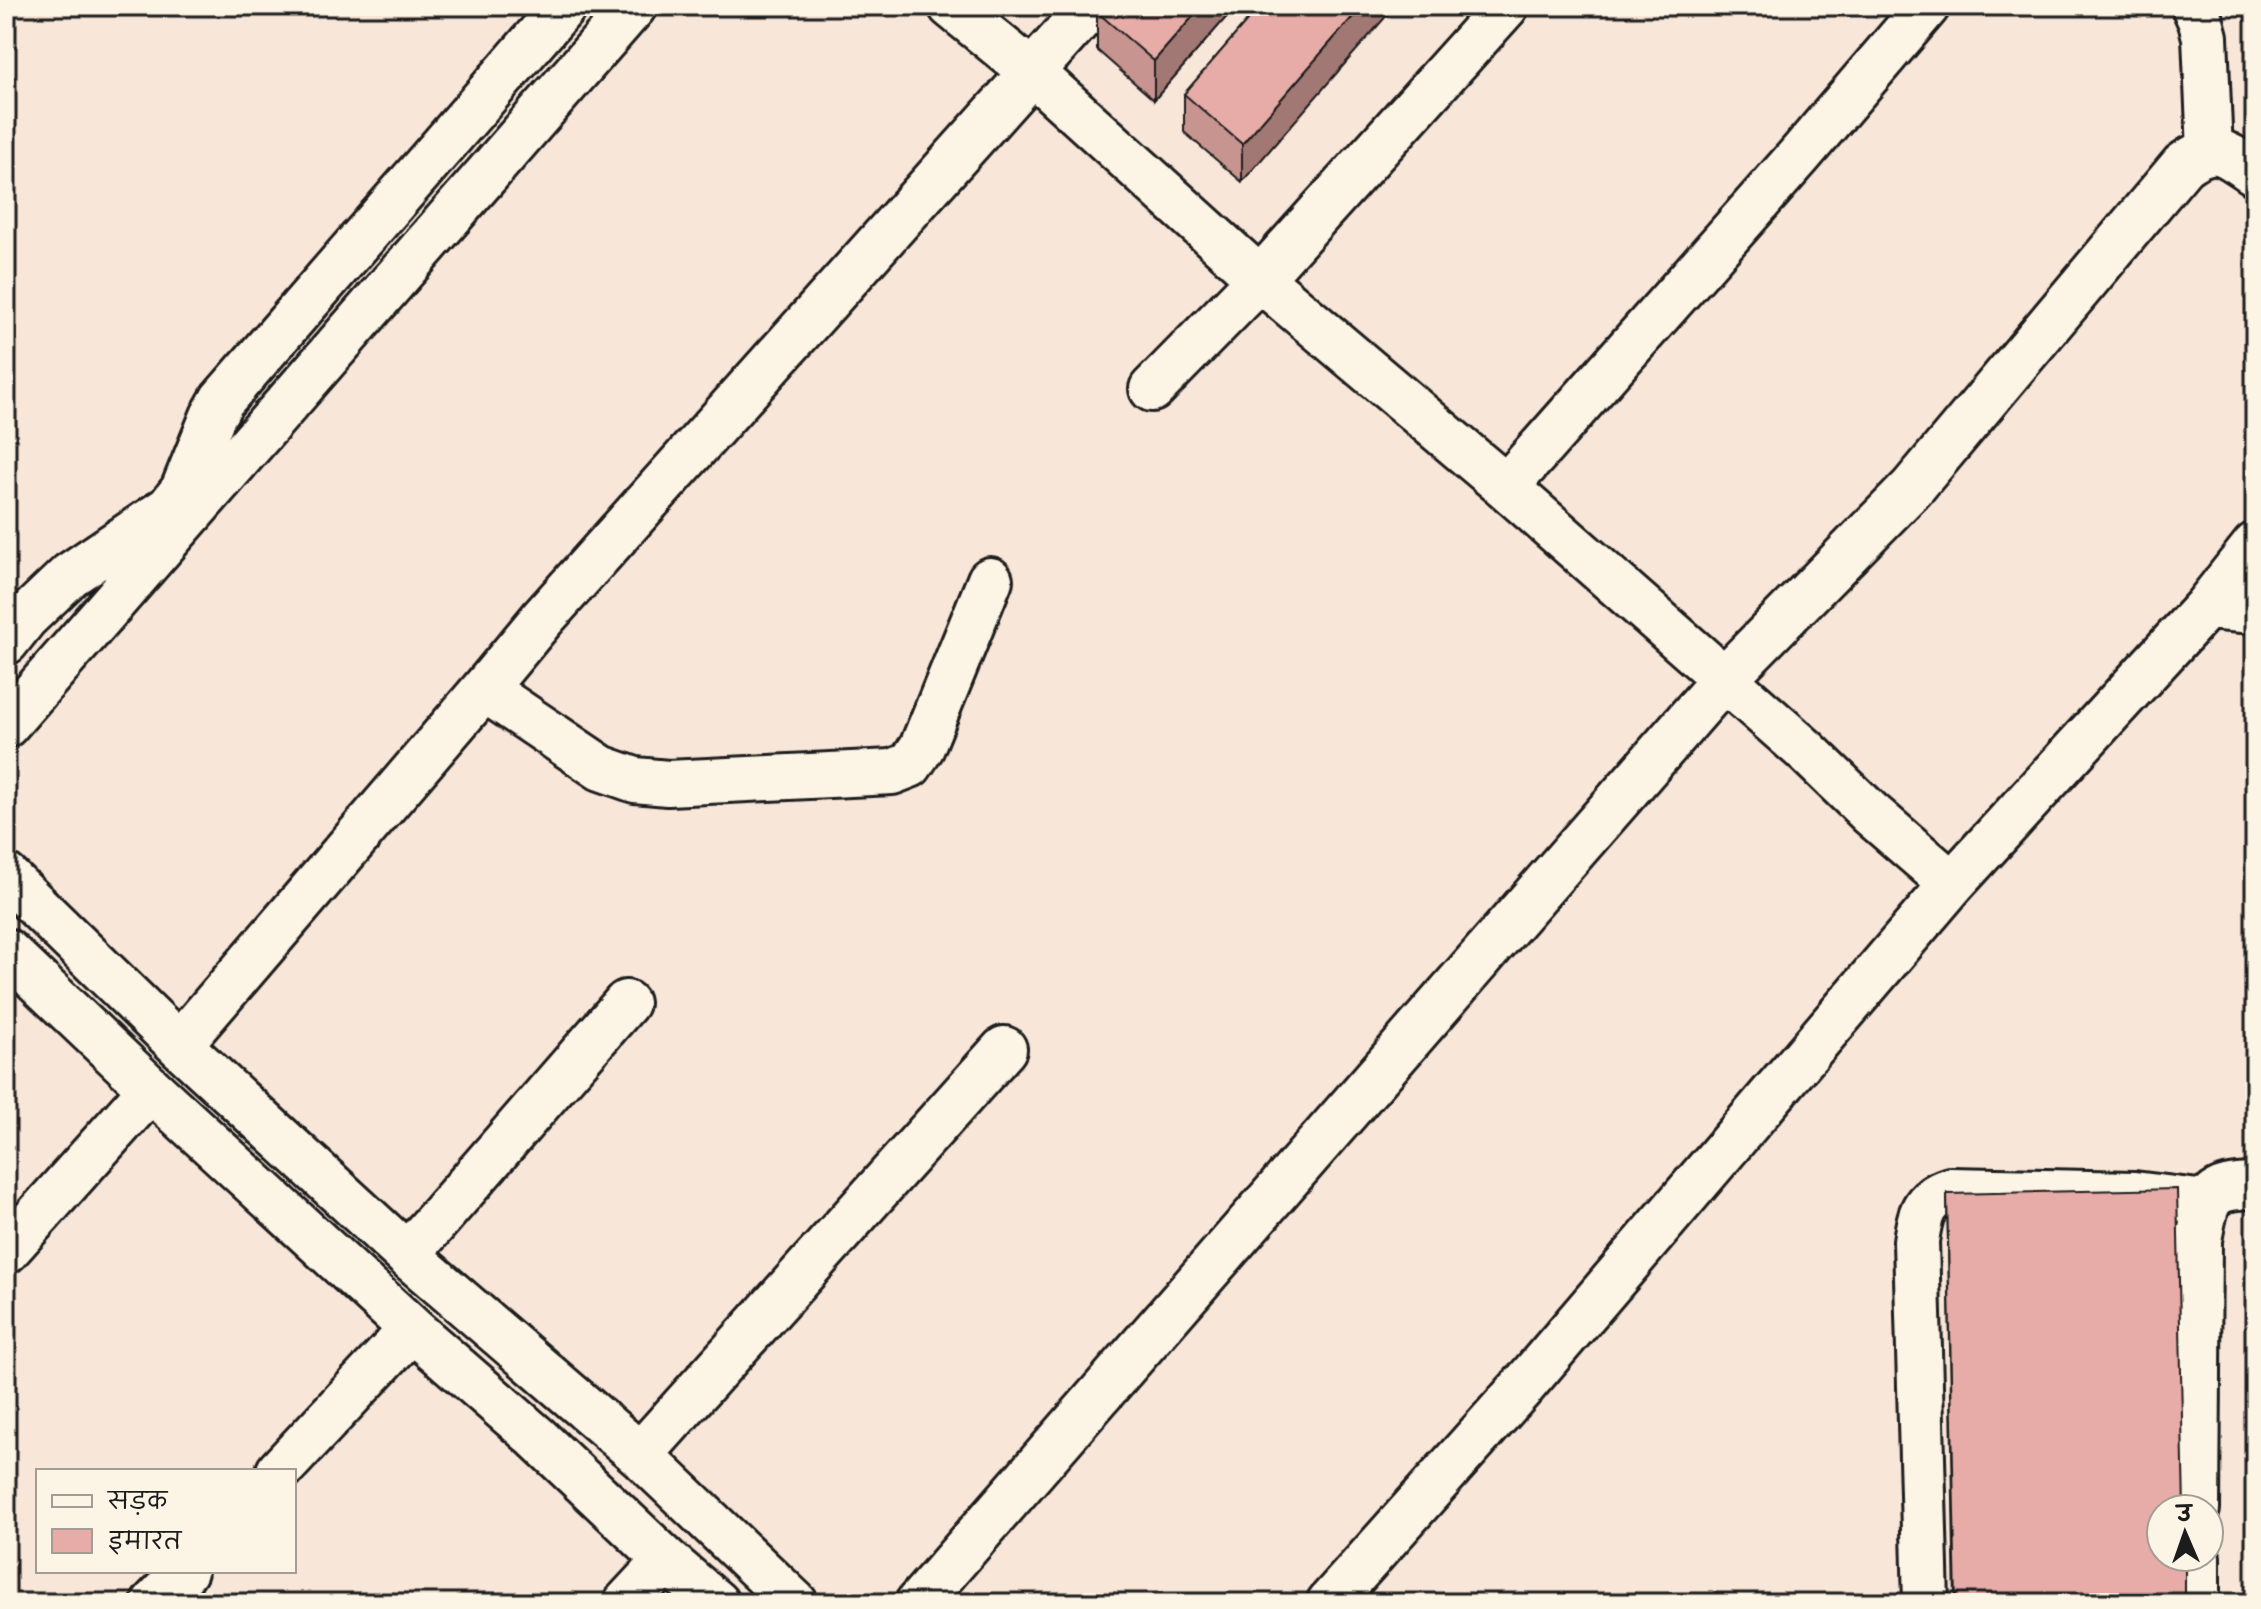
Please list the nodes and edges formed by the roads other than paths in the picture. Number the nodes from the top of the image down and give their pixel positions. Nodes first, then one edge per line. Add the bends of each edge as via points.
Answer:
1 (634, 6) edge
2 (951, 6) edge
3 (1091, 6) edge
4 (1506, 6) edge
5 (1927, 6) edge
6 (2194, 6) edge
7 (561, 10) edge
8 (604, 43) junction
9 (1033, 73) junction
10 (2210, 151) junction
11 (2255, 173) edge
12 (1260, 279) junction
13 (1152, 389) dead end
14 (1506, 487) junction
15 (192, 496) junction
16 (2255, 545) edge
17 (990, 580) dead end
18 (2206, 607) junction
19 (2255, 611) edge
20 (6, 642) edge
21 (1723, 680) junction
22 (484, 689) junction
23 (6, 725) edge
24 (6, 876) edge
25 (1952, 884) junction
26 (6, 951) edge
27 (626, 1003) dead end
28 (179, 1045) junction
29 (1004, 1049) dead end
30 (151, 1089) junction
31 (2255, 1186) edge
32 (2206, 1203) junction
33 (6, 1251) edge
34 (407, 1255) junction
35 (412, 1329) junction
36 (570, 1396) junction
37 (536, 1437) junction
38 (640, 1455) junction
39 (281, 1469) edge
40 (2197, 1493) edge
41 (666, 1560) junction
42 (183, 1573) edge
43 (2197, 1573) edge
44 (154, 1603) edge
45 (626, 1603) edge
46 (716, 1603) edge
47 (795, 1603) edge
48 (918, 1603) edge
49 (1329, 1603) edge
50 (1926, 1603) edge
51 (2197, 1603) edge

1 - 8 street
2 - 9 street
3 - 9 street
4 - 12 street
5 - 14 street
6 - 10 street via 2205,37
7 - 8 street
7 - 15 street via 222,400
8 - 15 street
9 - 12 street
9 - 22 street
10 - 11 street via 2225,152
10 - 21 street via 2183,165 1912,488
12 - 13 street
12 - 14 street
14 - 21 street
15 - 20 street via 70,575
15 - 23 street
16 - 18 street
17 - 22 street via 922,747 910,765 892,772 668,783 635,780 601,768
18 - 19 street
18 - 25 street
21 - 25 street
21 - 48 street
22 - 28 street
24 - 28 street
25 - 49 street via 1524,1385
26 - 30 street
27 - 34 street
28 - 34 street
29 - 38 street
30 - 33 street
30 - 35 street
31 - 32 street via 2232,1186
32 - 40 street via 2199,1240
32 - 50 street via 2134,1194 1950,1190 1925,1207 1916,1241
34 - 36 street
35 - 37 street
35 - 39 street
36 - 37 street
36 - 38 street
37 - 41 street
38 - 47 street
41 - 45 street
41 - 46 street
42 - 44 street
43 - 51 street

